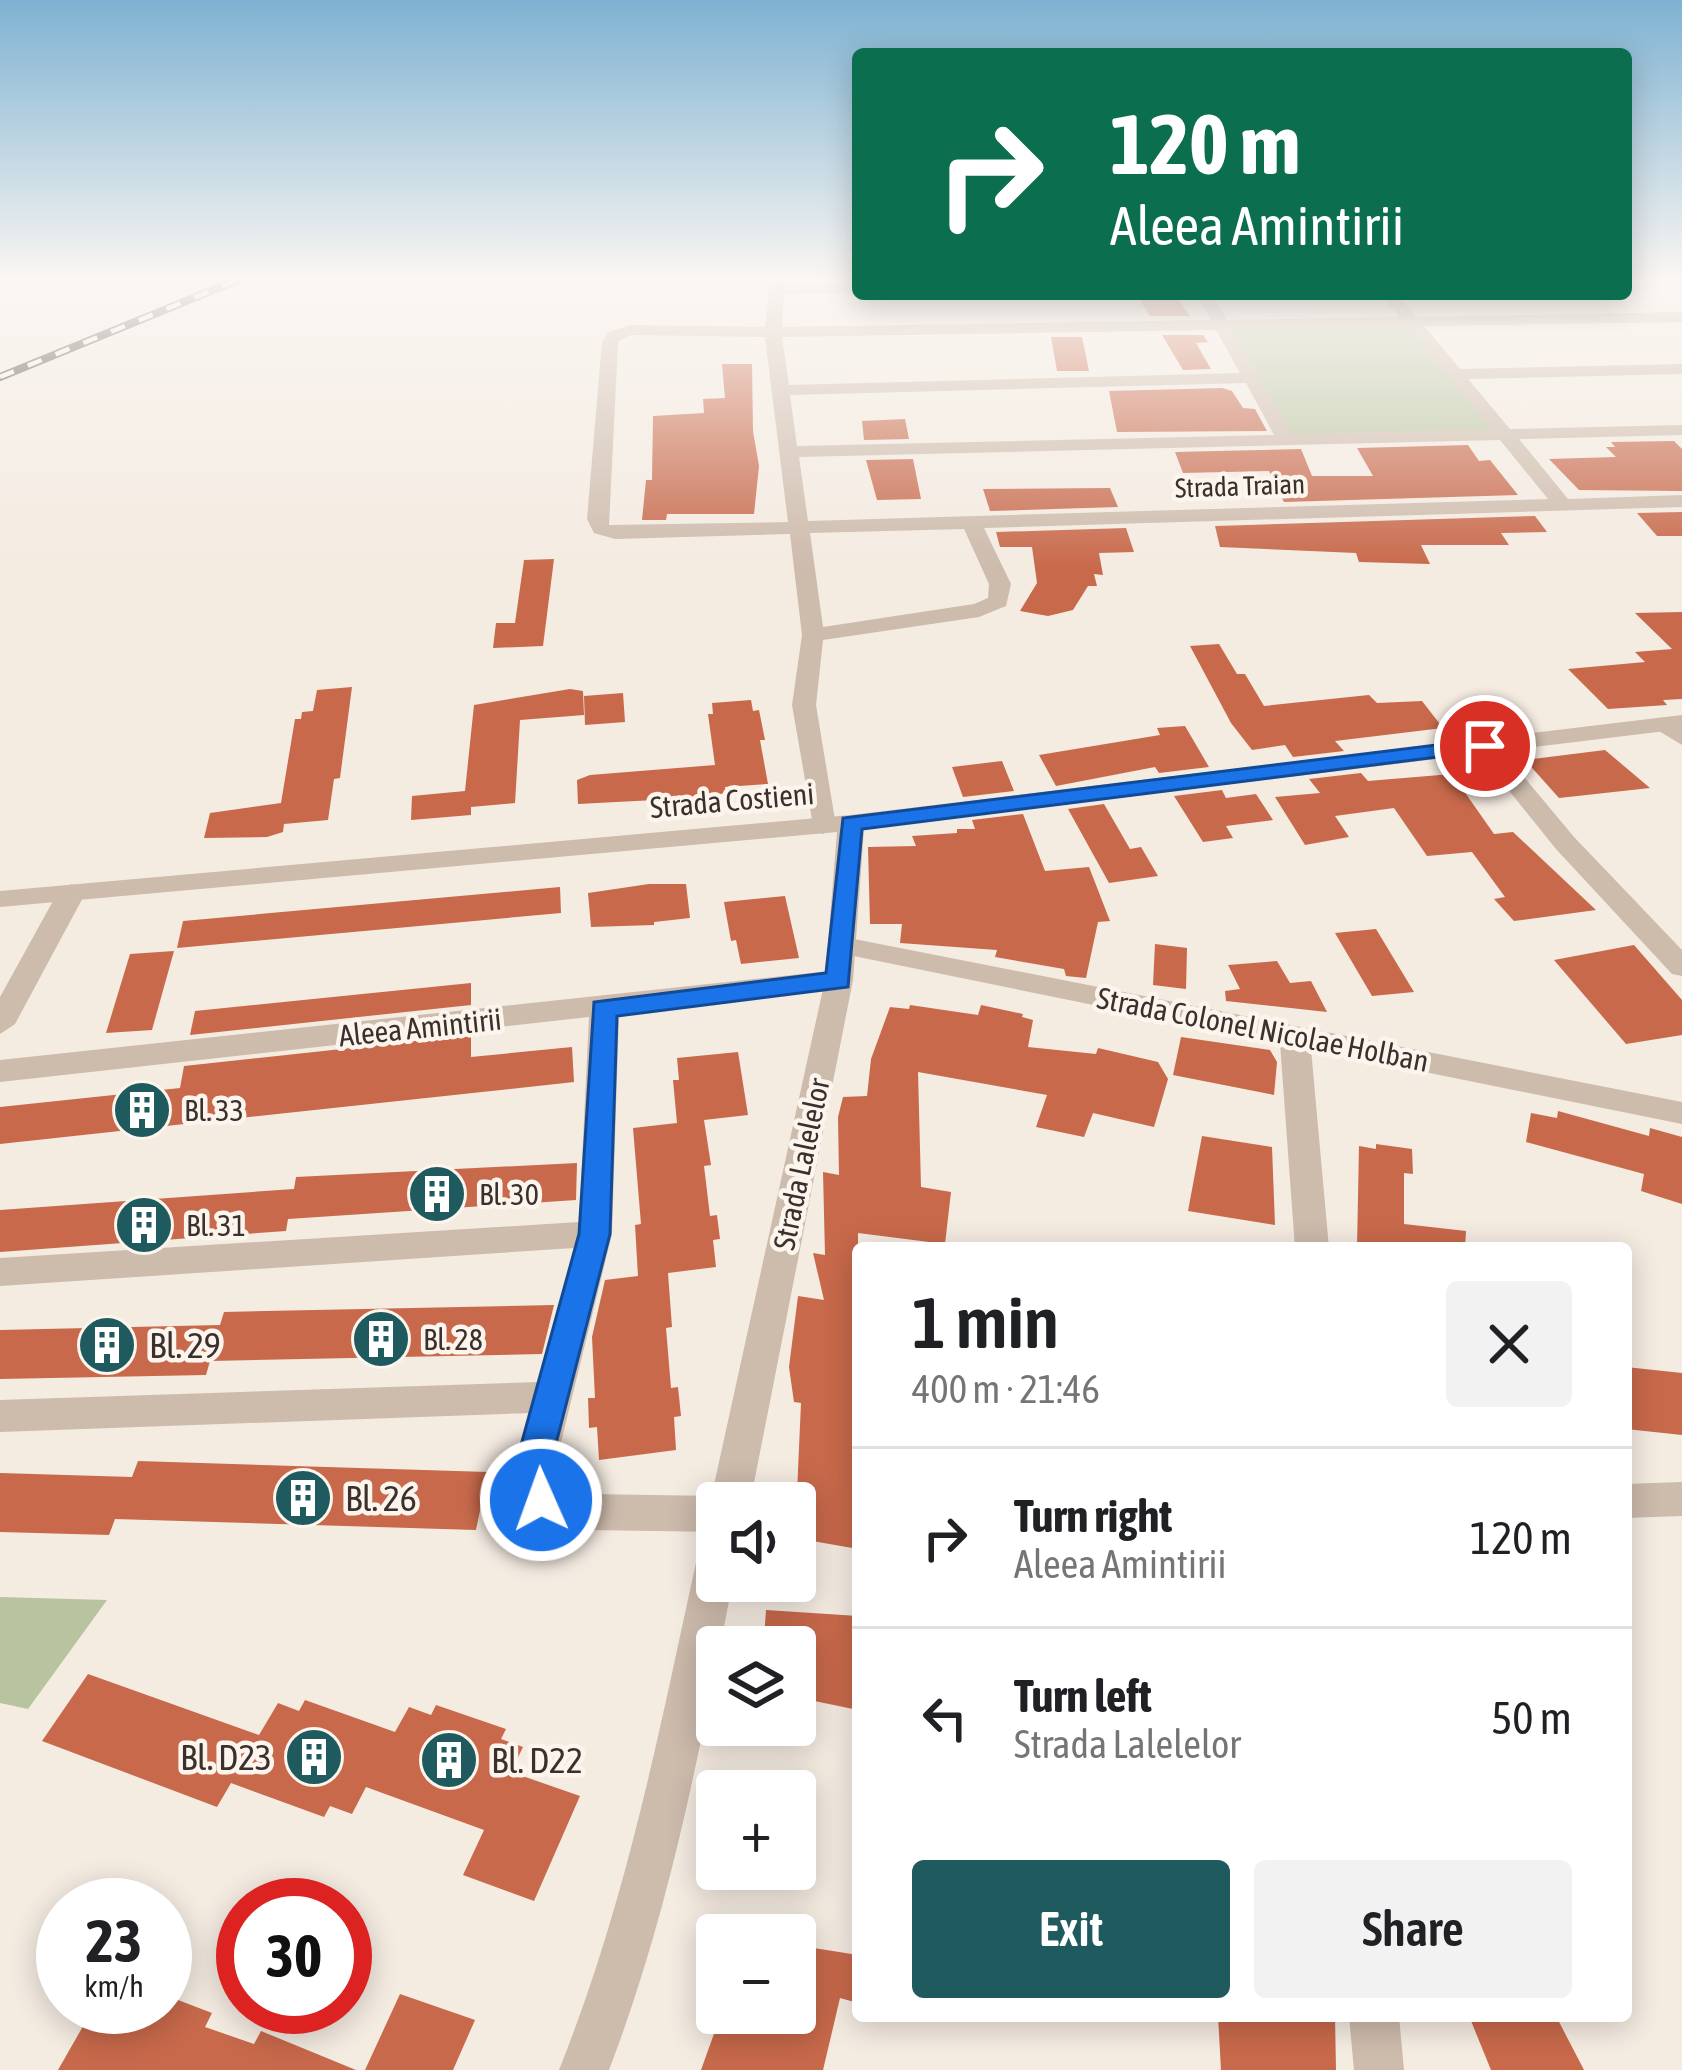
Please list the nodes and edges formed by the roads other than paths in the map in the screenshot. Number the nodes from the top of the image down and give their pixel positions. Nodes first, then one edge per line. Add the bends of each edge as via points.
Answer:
1 (608, 376) edge
2 (780, 376) edge
3 (1250, 376) edge
4 (1456, 376) edge
5 (1252, 379) junction
6 (782, 390) junction
7 (1682, 430) edge
8 (1504, 434) junction
9 (1286, 439) junction
10 (788, 452) junction
11 (1682, 501) edge
12 (1562, 504) junction
13 (971, 520) junction
14 (800, 526) junction
15 (813, 635) junction
16 (1675, 728) edge
17 (1485, 746) junction
18 (837, 824) junction
19 (72, 892) junction
20 (0, 899) edge
21 (844, 946) junction
22 (1682, 967) edge
23 (839, 980) junction
24 (604, 1008) junction
25 (0, 1024) edge
26 (1295, 1036) junction
27 (0, 1071) edge
28 (1682, 1113) edge
29 (595, 1234) junction
30 (1312, 1242) edge
31 (0, 1272) edge
32 (551, 1397) junction
33 (0, 1416) edge
34 (734, 1482) edge
35 (1682, 1499) edge
36 (1632, 1501) edge
37 (696, 1514) edge
38 (708, 1602) edge
39 (1375, 2022) edge
40 (584, 2070) edge
41 (1379, 2070) edge

1 - 14 street, Strada Traian via 598,526 615,533
2 - 6 street, Strada Lalelelor
3 - 5 street
4 - 8 street
5 - 6 street
5 - 9 street
6 - 10 street, Strada Lalelelor
7 - 8 street
8 - 9 street
8 - 12 street
9 - 10 street
10 - 14 street, Strada Lalelelor
11 - 12 street, Strada Traian
12 - 13 street, Strada Traian
13 - 14 street, Strada Traian
13 - 15 street via 1000,584 998,602
14 - 15 street, Strada Lalelelor
15 - 18 street, Strada Lalelelor via 804,705
16 - 17 street, Strada Costieni
17 - 18 street, Strada Costieni
17 - 22 street
18 - 19 street, Strada Costieni
18 - 21 street, Strada Lalelelor
19 - 20 street, Strada Costieni
19 - 25 street
21 - 23 street, Strada Lalelelor
21 - 26 street, Strada Colonel Nicolae Holban
23 - 24 street, Aleea Amintirii
23 - 34 street, Strada Lalelelor
24 - 27 street, Aleea Amintirii
24 - 29 street
26 - 28 street, Strada Colonel Nicolae Holban
26 - 30 street
29 - 31 street
29 - 32 street
32 - 33 street
32 - 37 street via 531,1486 541,1500 590,1512
35 - 36 street
38 - 40 street via 654,1863
39 - 41 street

